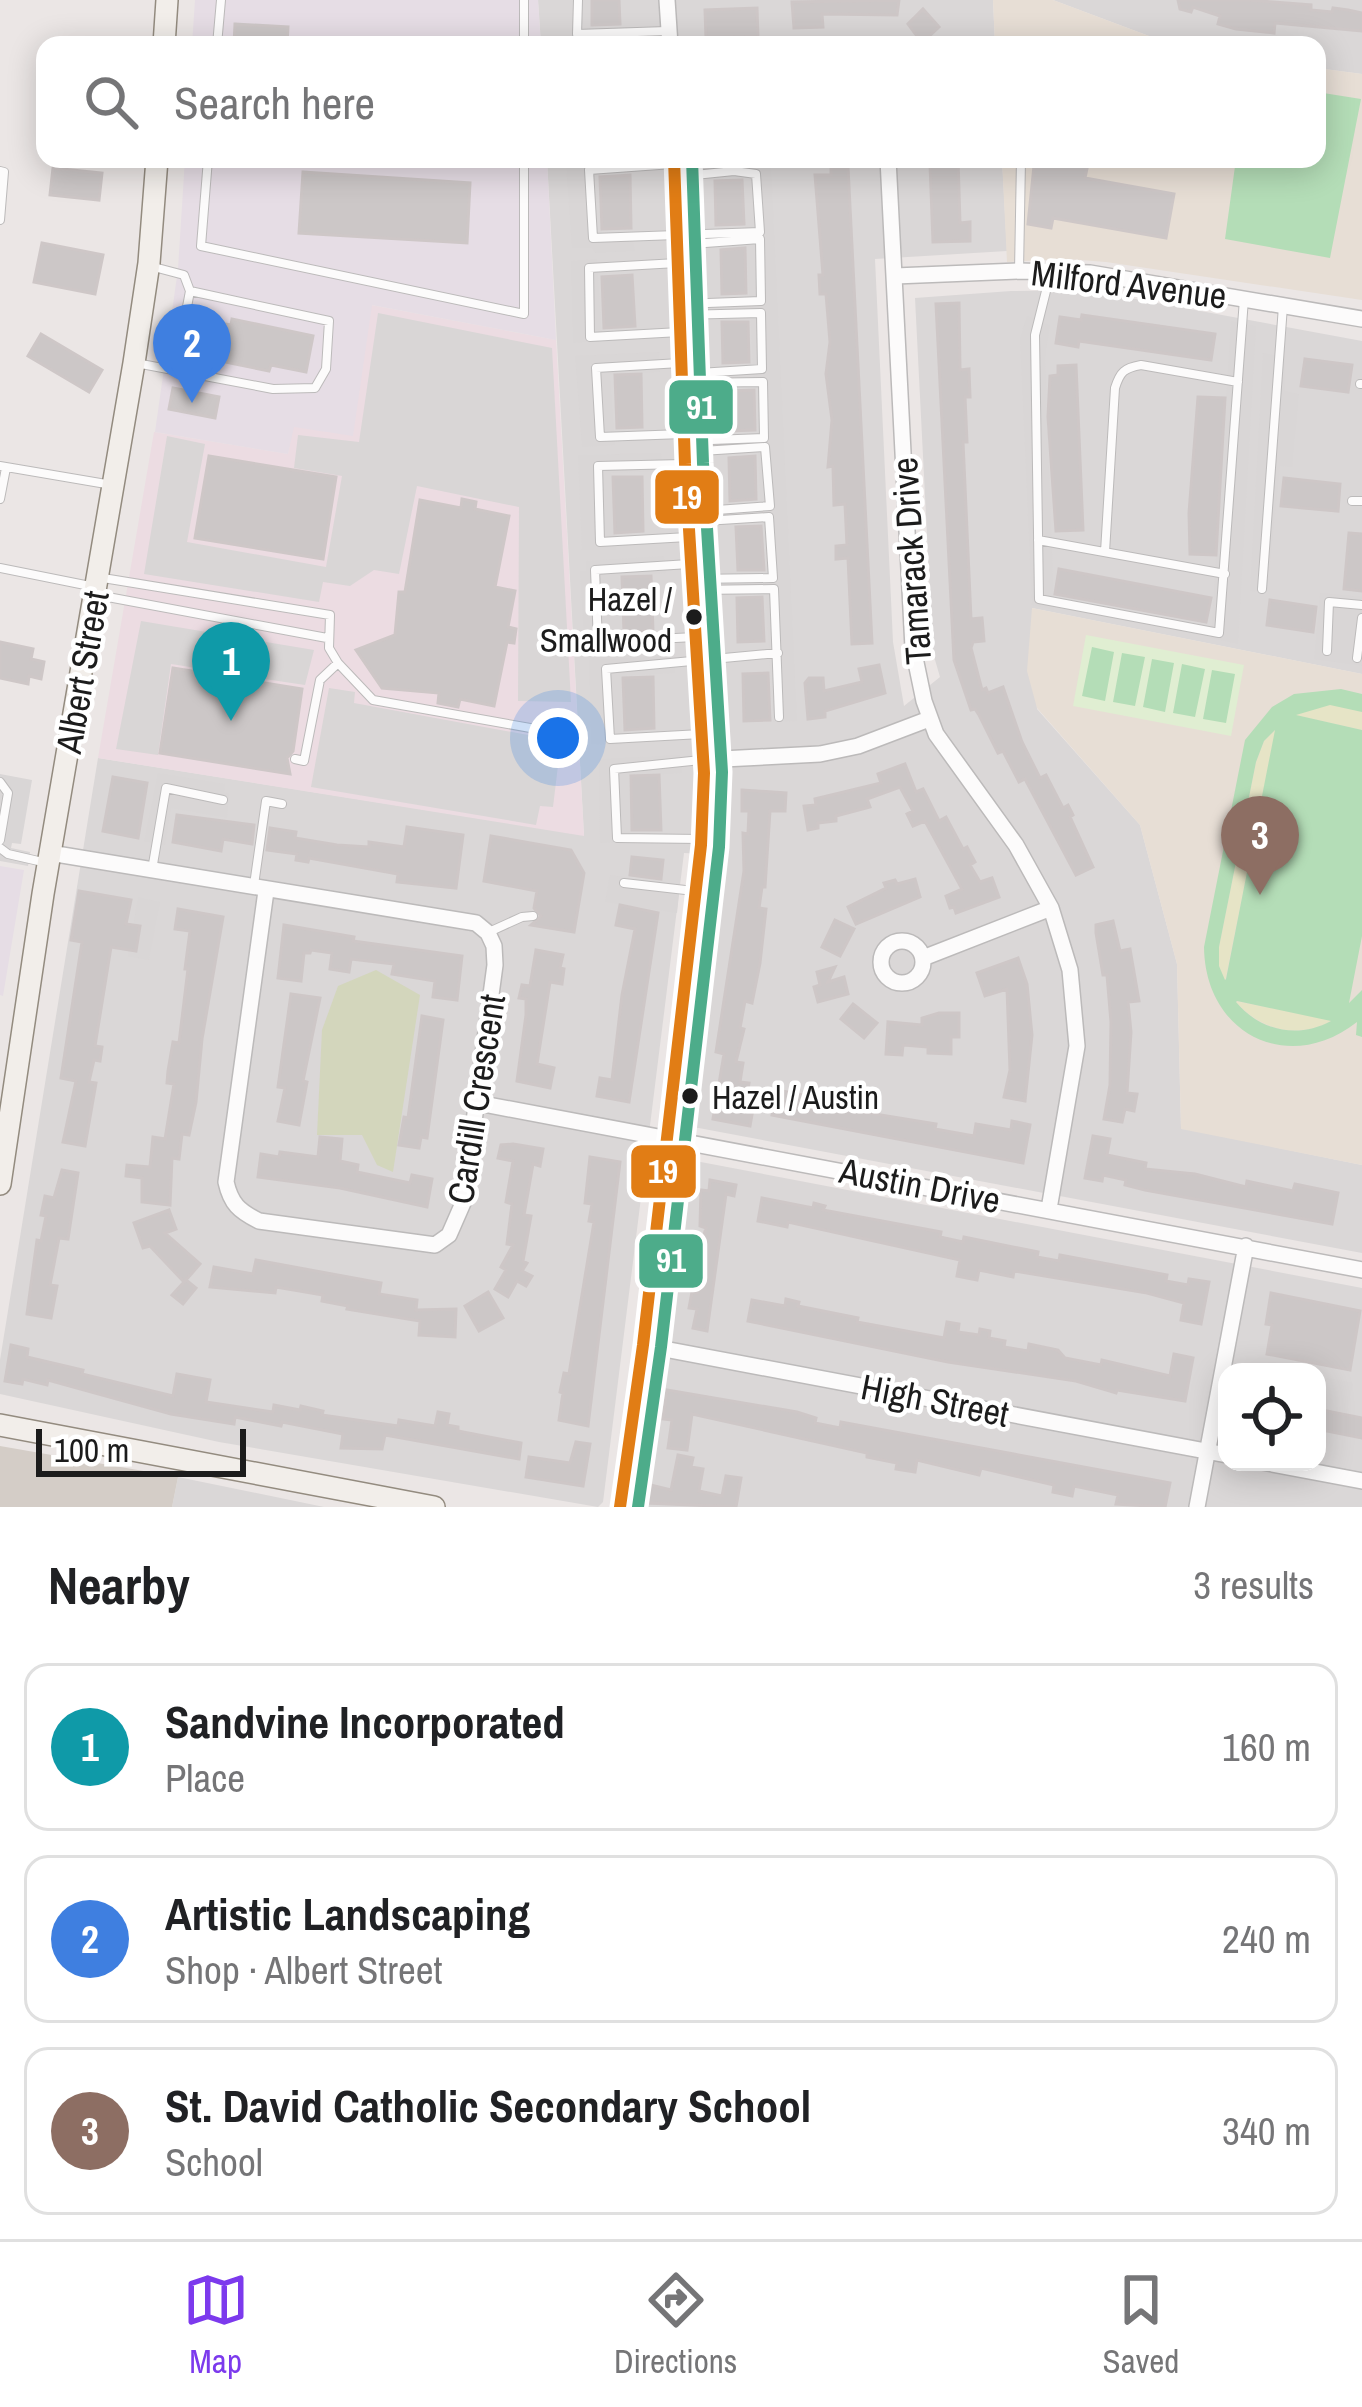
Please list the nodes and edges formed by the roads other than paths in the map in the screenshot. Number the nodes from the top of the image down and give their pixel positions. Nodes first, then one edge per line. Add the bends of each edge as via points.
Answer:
1 (166, 0) edge
2 (220, 0) edge
3 (524, 0) edge
4 (578, 0) edge
5 (667, 0) edge
6 (164, 36) edge
7 (218, 36) edge
8 (524, 36) edge
9 (624, 36) edge
10 (669, 36) edge
11 (156, 168) edge
12 (207, 168) edge
13 (524, 168) edge
14 (632, 168) edge
15 (675, 168) edge
16 (699, 168) edge
17 (889, 168) edge
18 (1021, 168) edge
19 (0, 171) edge
20 (0, 220) edge
21 (678, 248) junction
22 (149, 266) junction
23 (1051, 270) junction
24 (1019, 271) junction
25 (895, 276) junction
26 (190, 291) junction
27 (1244, 297) junction
28 (1283, 304) junction
29 (680, 317) junction
30 (1362, 319) edge
31 (134, 363) junction
32 (175, 370) junction
33 (682, 374) junction
34 (1238, 382) junction
35 (684, 448) junction
36 (3, 467) edge
37 (113, 485) junction
38 (0, 499) edge
39 (689, 524) junction
40 (1038, 540) junction
41 (1105, 552) junction
42 (0, 568) edge
43 (1225, 574) junction
44 (691, 578) junction
45 (97, 586) junction
46 (1262, 589) dead end
47 (1362, 605) edge
48 (1362, 618) edge
49 (695, 637) junction
50 (327, 638) junction
51 (1327, 651) dead end
52 (778, 653) junction
53 (1357, 658) dead end
54 (697, 661) junction
55 (338, 663) junction
56 (779, 717) dead end
57 (929, 719) junction
58 (547, 731) dead end
59 (701, 734) junction
60 (295, 759) dead end
61 (703, 760) junction
62 (0, 782) edge
63 (223, 800) dead end
64 (282, 804) dead end
65 (701, 839) junction
66 (0, 844) edge
67 (49, 858) junction
68 (152, 870) junction
69 (624, 883) dead end
70 (260, 890) junction
71 (696, 891) junction
72 (1051, 908) junction
73 (533, 916) dead end
74 (488, 933) junction
75 (923, 958) dead end
76 (478, 1103) junction
77 (668, 1138) junction
78 (0, 1184) edge
79 (1049, 1209) junction
80 (1246, 1246) junction
81 (1362, 1270) edge
82 (643, 1345) junction
83 (0, 1425) edge
84 (1208, 1452) junction
85 (1218, 1454) edge
86 (1309, 1471) edge
87 (1362, 1481) edge
88 (434, 1507) edge
89 (620, 1507) edge
90 (1197, 1507) edge

1 - 6 street
2 - 7 lane
3 - 8 lane
4 - 9 lane via 578,34
5 - 10 street
11 - 22 street, Albert Street
12 - 13 lane via 201,246 524,314
14 - 21 lane via 590,170 593,238
15 - 21 street
16 - 21 lane via 756,174 760,232
17 - 25 street, Tamarack Drive
18 - 24 lane
19 - 20 lane
21 - 29 street
21 - 29 lane via 760,238 761,301
21 - 29 lane via 589,268 590,337
22 - 26 lane via 184,275
22 - 31 street, Albert Street
23 - 24 street, Milford Avenue
23 - 27 street, Milford Avenue
23 - 40 lane via 1035,335
24 - 25 street, Milford Avenue
25 - 57 street, Tamarack Drive via 913,648
26 - 32 lane
26 - 32 lane via 329,321 326,369 315,388 273,389
27 - 28 street, Milford Avenue
27 - 34 lane
28 - 30 street, Milford Avenue
28 - 46 lane
29 - 33 street
29 - 33 lane via 761,313 762,369
31 - 32 lane
31 - 37 street, Albert Street
33 - 35 street
33 - 35 lane via 763,382 764,438
33 - 35 lane via 596,368 600,437
34 - 41 lane via 1141,365 1120,375
34 - 43 lane
35 - 39 street
35 - 39 lane via 765,447 770,506
35 - 39 lane via 598,466 600,542
36 - 37 lane
36 - 38 lane
37 - 45 street, Albert Street
39 - 44 street
39 - 44 lane via 769,517 773,578
40 - 41 lane
40 - 43 lane via 1039,599 1219,633
41 - 43 lane
42 - 45 lane
44 - 49 street
44 - 49 lane via 595,570 598,642
44 - 52 lane via 774,589
45 - 50 lane
45 - 50 lane via 330,615
45 - 67 street, Albert Street
47 - 51 lane via 1329,602
48 - 53 lane
49 - 54 street
50 - 55 lane
52 - 54 lane
52 - 56 lane
54 - 59 street
54 - 59 lane via 606,670 610,739
55 - 58 lane via 380,703
55 - 60 lane via 320,680 304,761
57 - 61 street via 820,754
57 - 72 street, Tamarack Drive
59 - 61 street
61 - 65 street
61 - 65 lane via 614,769 617,838
62 - 66 lane via 8,793
63 - 68 lane via 166,788
64 - 70 lane via 266,801
65 - 71 street
66 - 67 lane via 8,854
67 - 68 street
67 - 78 street, Albert Street
68 - 70 street
69 - 71 lane
70 - 74 street via 476,923
70 - 76 street, Cardill Crescent via 226,1181 238,1210 259,1221 435,1245 463,1204
71 - 77 street
72 - 75 street
72 - 79 street, Tamarack Drive via 1070,970 1077,1046
73 - 74 lane
74 - 76 street, Cardill Crescent via 495,965
76 - 77 street, Austin Drive
77 - 79 street, Austin Drive
77 - 82 street
79 - 80 street, Austin Drive
80 - 81 street, Austin Drive
80 - 84 street
82 - 84 street, High Street
82 - 89 street
83 - 88 street
84 - 85 street, High Street
84 - 90 street
86 - 87 street

